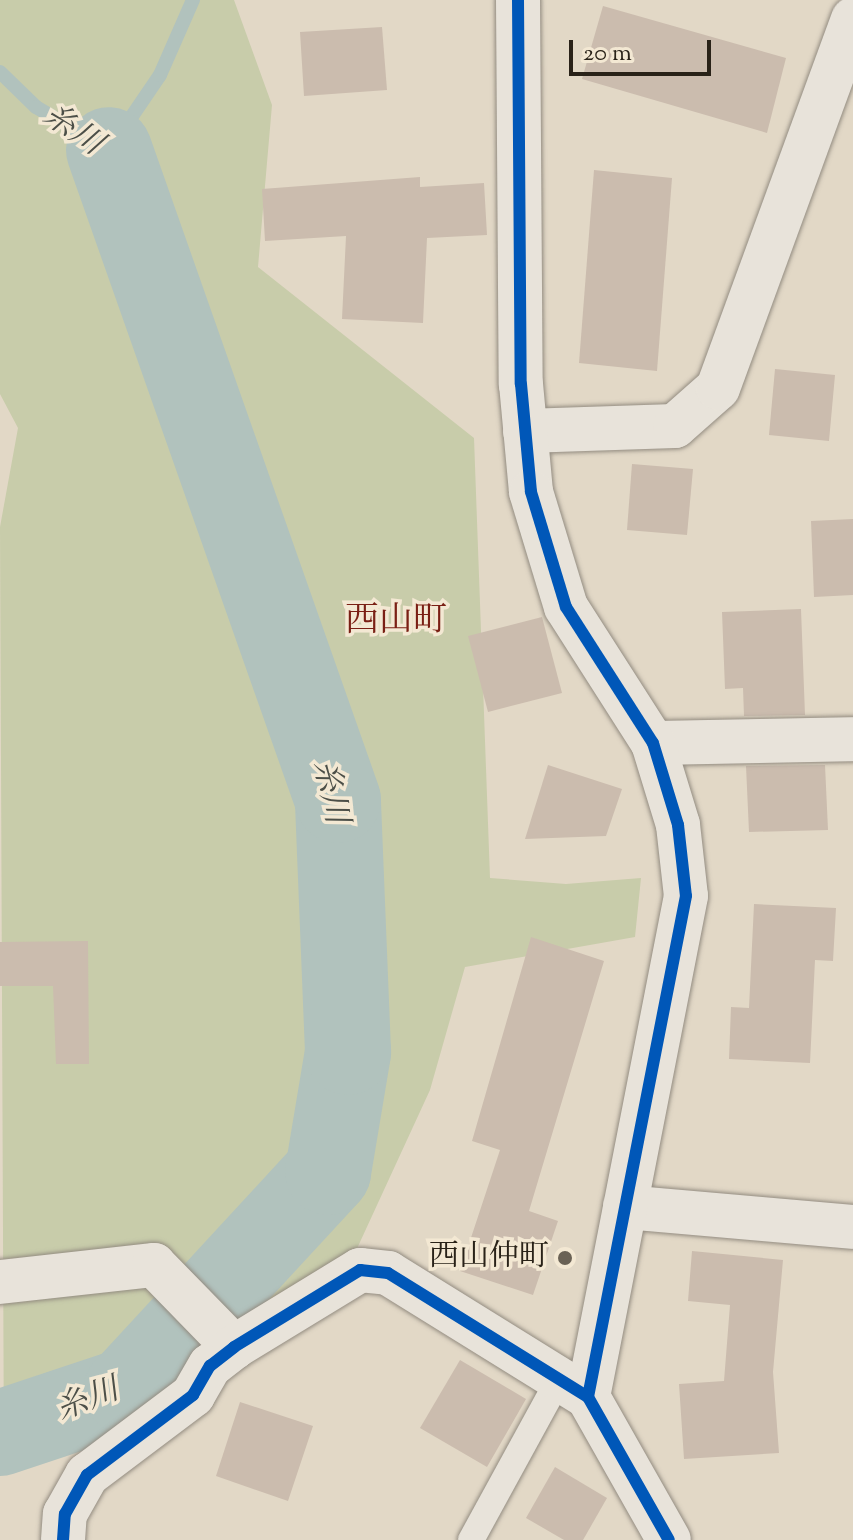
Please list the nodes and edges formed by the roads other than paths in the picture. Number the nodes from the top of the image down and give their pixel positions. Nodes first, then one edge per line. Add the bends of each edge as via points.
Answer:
1 (518, 0) edge
2 (853, 19) edge
3 (525, 431) junction
4 (853, 739) edge
5 (653, 743) junction
6 (625, 1207) junction
7 (853, 1227) edge
8 (0, 1282) edge
9 (234, 1347) junction
10 (572, 1390) junction
11 (63, 1540) edge
12 (471, 1540) edge
13 (669, 1540) edge

1 - 3 street
2 - 3 street via 718,388 675,426
3 - 5 street via 531,492 566,607
4 - 5 street
5 - 6 street via 678,825 686,896
6 - 7 street
6 - 10 street
8 - 9 street via 154,1265
9 - 10 street via 360,1270 388,1273
9 - 11 street via 210,1366 193,1395 87,1475 65,1514
10 - 12 lane
10 - 13 street

